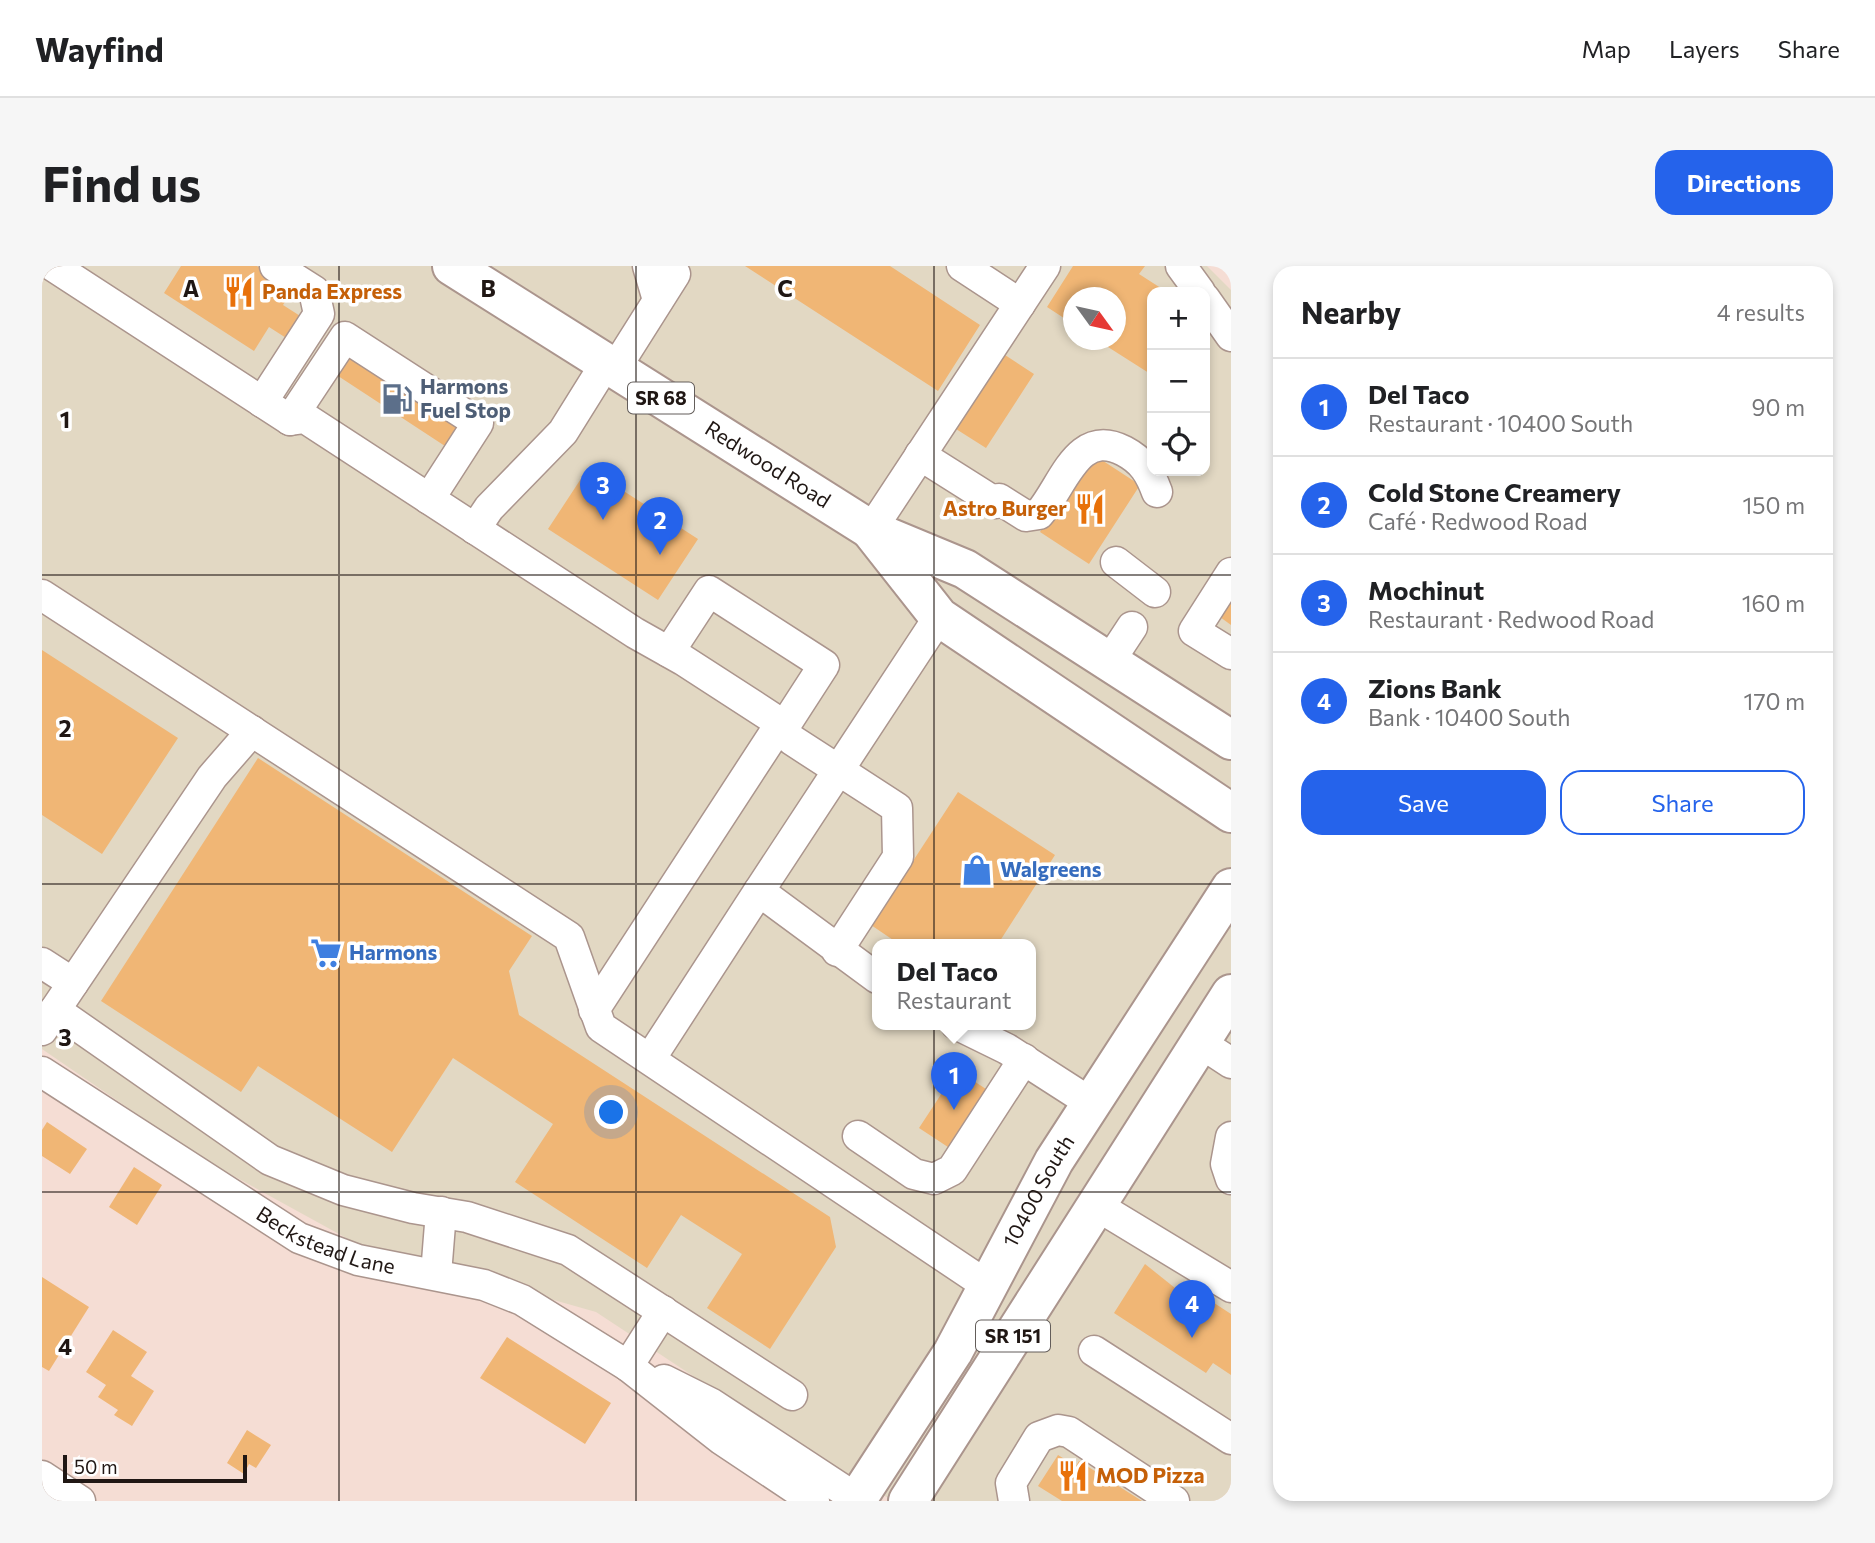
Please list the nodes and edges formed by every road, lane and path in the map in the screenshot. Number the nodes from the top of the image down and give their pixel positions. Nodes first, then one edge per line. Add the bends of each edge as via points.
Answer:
1 (52, 266) edge
2 (275, 266) edge
3 (452, 266) edge
4 (962, 266) edge
5 (1045, 266) edge
6 (1181, 266) edge
7 (655, 268) edge
8 (1196, 287) edge
9 (1020, 304) junction
10 (1210, 306) edge
11 (1231, 336) edge
12 (610, 366) junction
13 (262, 402) junction
14 (290, 420) junction
15 (920, 455) junction
16 (1157, 492) dead end
17 (429, 499) junction
18 (475, 529) junction
19 (870, 530) junction
20 (1116, 562) dead end
21 (1231, 573) edge
22 (1155, 592) dead end
23 (42, 595) edge
24 (939, 617) junction
25 (1132, 627) dead end
26 (669, 652) junction
27 (1231, 654) edge
28 (1109, 662) junction
29 (781, 728) junction
30 (252, 732) junction
31 (1231, 740) edge
32 (838, 770) junction
33 (1231, 813) edge
34 (1231, 888) edge
35 (759, 891) junction
36 (838, 951) junction
37 (42, 962) edge
38 (872, 975) edge
39 (73, 982) junction
40 (1231, 994) edge
41 (594, 1010) junction
42 (48, 1020) edge
43 (968, 1030) edge
44 (1199, 1042) junction
45 (650, 1059) junction
46 (1024, 1059) junction
47 (1231, 1063) edge
48 (42, 1072) edge
49 (1091, 1103) junction
50 (858, 1136) dead end
51 (1231, 1137) edge
52 (1231, 1179) edge
53 (1094, 1204) junction
54 (441, 1212) junction
55 (436, 1274) junction
56 (988, 1286) junction
57 (1231, 1287) edge
58 (663, 1311) junction
59 (1094, 1351) dead end
60 (628, 1366) junction
61 (792, 1395) dead end
62 (1231, 1439) edge
63 (42, 1476) edge
64 (858, 1500) edge
65 (80, 1501) edge
66 (814, 1501) edge
67 (908, 1501) edge
68 (1014, 1501) edge
69 (1174, 1501) edge

1 - 13 street
2 - 13 street via 314,291 319,314
3 - 12 main road, Redwood Road / SR 68
4 - 9 street
5 - 9 street
6 - 8 street
7 - 12 street via 658,300
9 - 15 street
10 - 11 street
12 - 18 street via 563,432 489,508
12 - 19 main road, Redwood Road / SR 68
13 - 14 street
14 - 17 street via 304,418
14 - 17 street via 345,337 478,424
15 - 16 street via 1026,516 1039,514 1091,445 1106,444 1135,456 1148,469
15 - 19 street
17 - 18 street
18 - 26 street
19 - 24 main road, Redwood Road / SR 68
19 - 28 main road, Redwood Road / SR 68 via 965,569
20 - 22 street
21 - 27 street via 1194,631
23 - 30 street
24 - 32 street
24 - 33 main road, Redwood Road / SR 68
25 - 28 street
26 - 29 street
26 - 29 street via 709,591 824,665
28 - 31 main road, Redwood Road / SR 68
29 - 32 street
29 - 41 street
30 - 39 street via 212,777
30 - 41 street via 569,937
32 - 35 street
32 - 36 street via 897,808 898,857
34 - 49 main road, 10400 South / SR 151
35 - 36 street
35 - 45 street
36 - 38 street
37 - 39 street
39 - 42 street
40 - 44 main road, SR 151
41 - 45 street via 601,1027
42 - 54 street via 270,1160 343,1190
43 - 46 street
44 - 47 street
44 - 53 main road, SR 151
45 - 56 street
46 - 49 street
46 - 50 street via 952,1170 934,1179 914,1174
48 - 55 street, Beckstead Lane via 299,1238 358,1260
49 - 56 main road, 10400 South / SR 151 via 1031,1200
51 - 52 street via 1226,1164
53 - 57 street
53 - 67 main road, SR 151
54 - 55 street
54 - 58 street via 568,1250
55 - 60 street, Beckstead Lane via 522,1300
56 - 64 main road, 10400 South / SR 151 via 953,1352
58 - 60 street
58 - 61 street
59 - 62 street
60 - 64 street, Beckstead Lane via 712,1404
60 - 66 street, Beckstead Lane via 721,1439
63 - 65 street
68 - 69 street via 1014,1475 1039,1437 1058,1430 1069,1432

